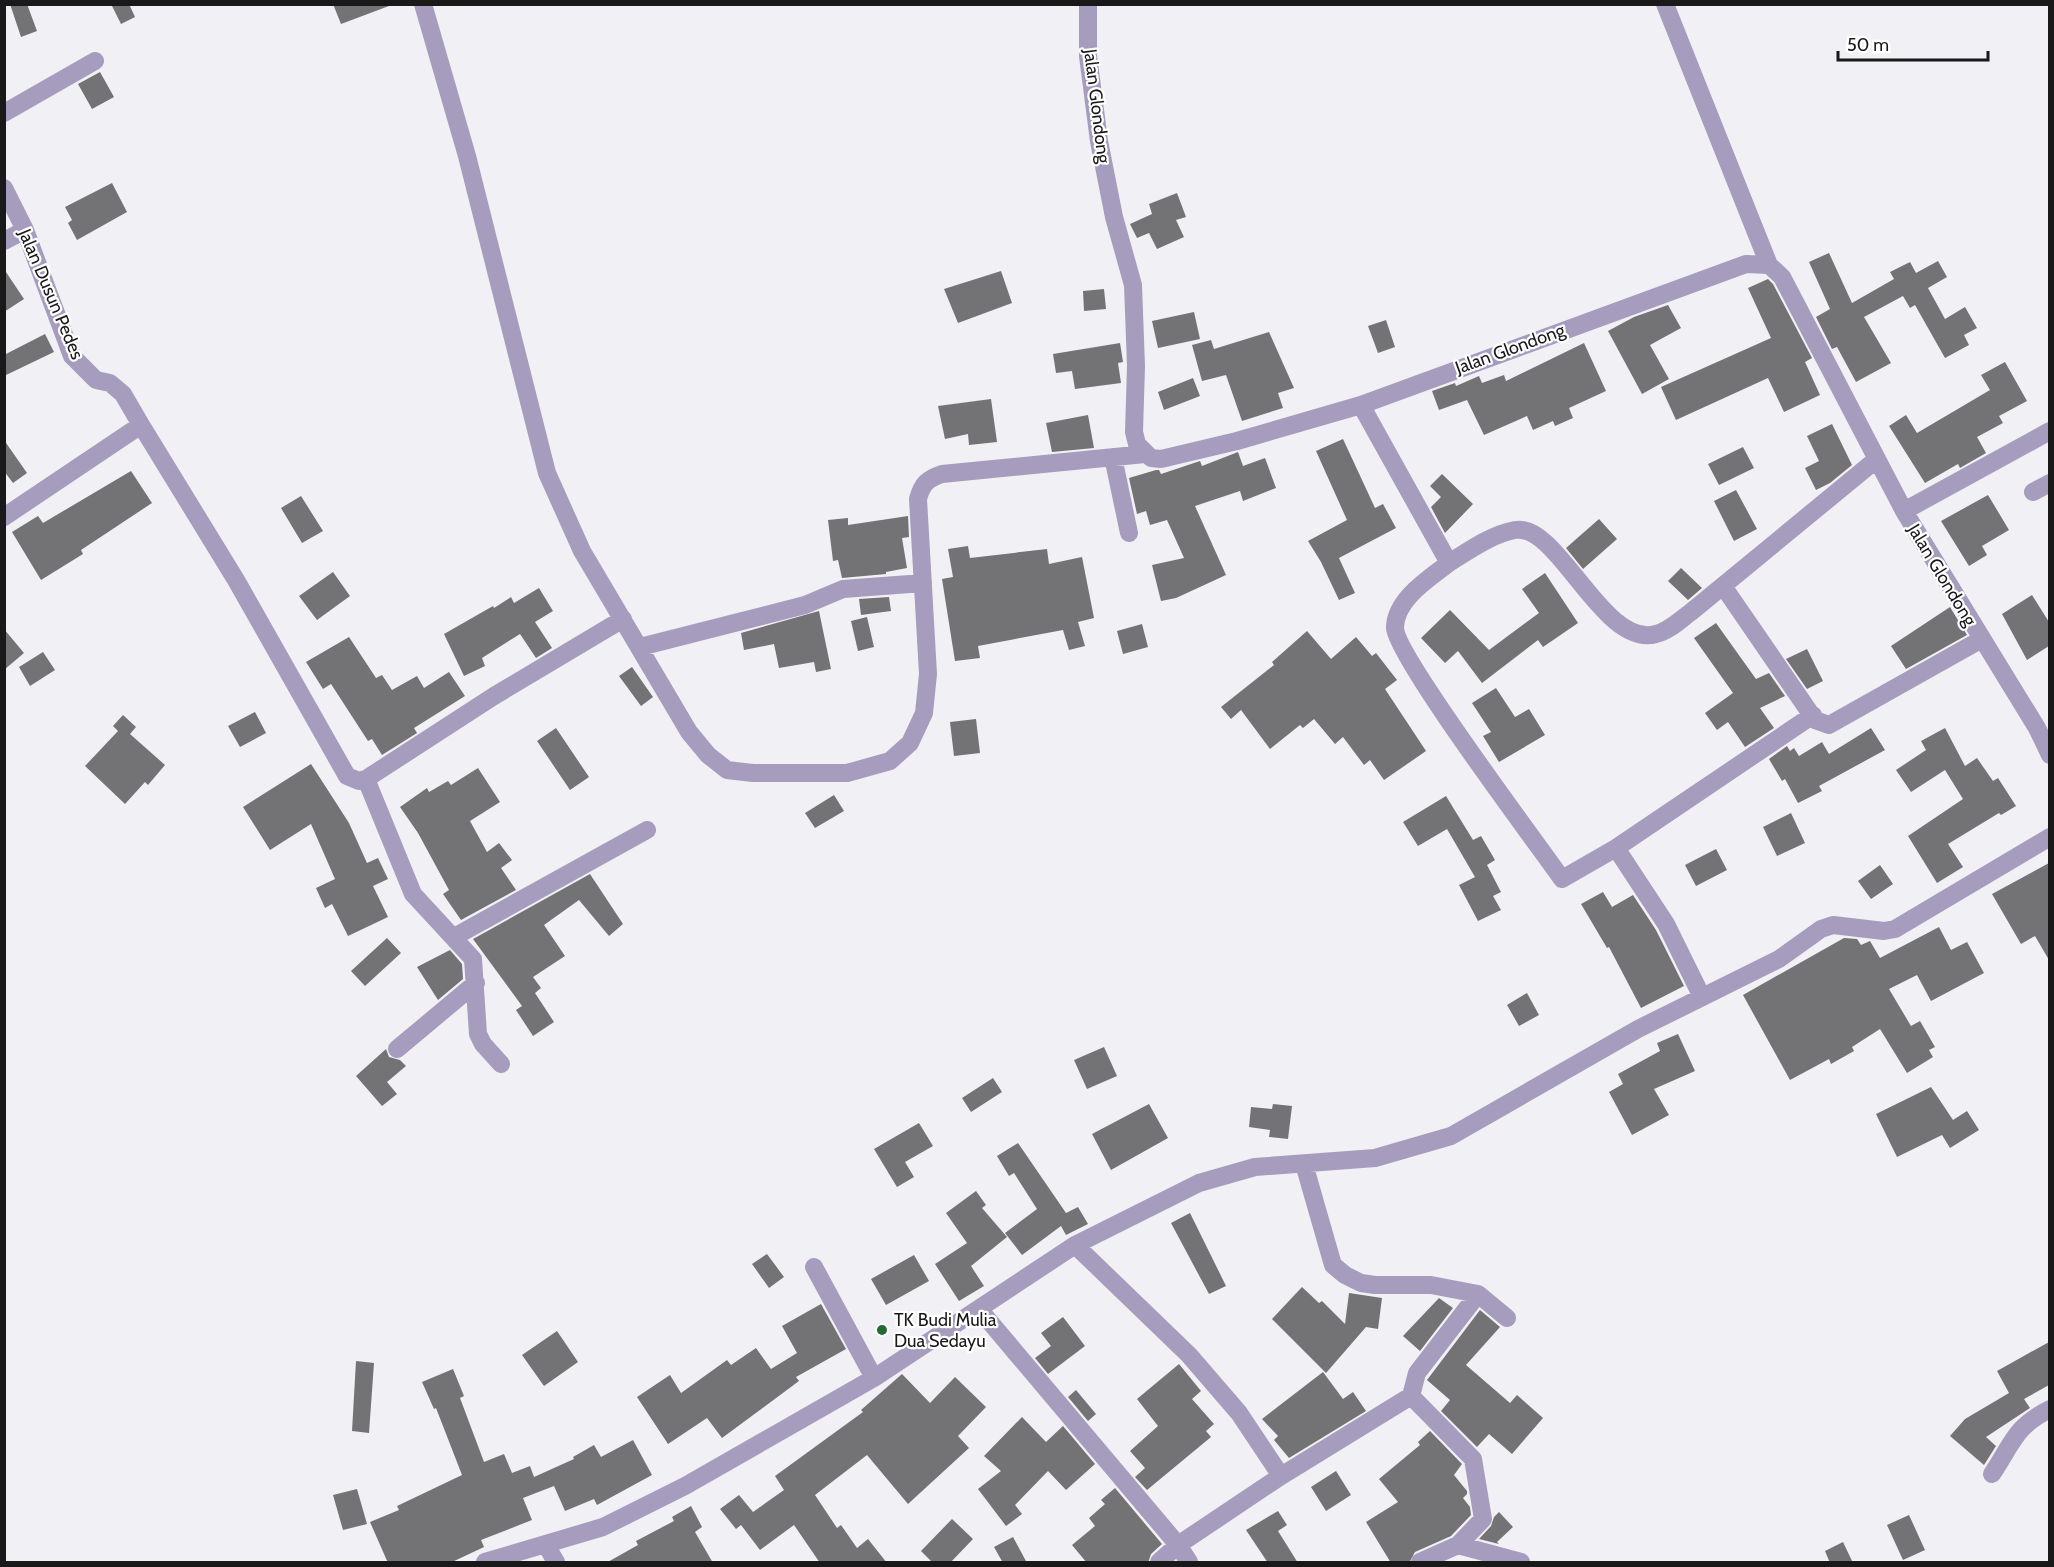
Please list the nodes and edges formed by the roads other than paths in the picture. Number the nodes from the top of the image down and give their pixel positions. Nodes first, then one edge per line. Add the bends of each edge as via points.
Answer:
1 (423, 4) edge
2 (1088, 4) edge
3 (1665, 4) edge
4 (95, 61) dead end
5 (4, 113) edge
6 (4, 188) edge
7 (25, 230) junction
8 (4, 241) edge
9 (1769, 265) junction
10 (1361, 405) junction
11 (141, 425) junction
12 (2047, 438) edge
13 (1145, 454) junction
14 (1113, 457) junction
15 (1877, 459) junction
16 (1904, 511) junction
17 (4, 517) edge
18 (1129, 533) dead end
19 (1449, 563) junction
20 (923, 582) junction
21 (1723, 586) junction
22 (623, 619) junction
23 (1982, 639) junction
24 (640, 647) junction
25 (1813, 715) junction
26 (2049, 755) edge
27 (366, 779) junction
28 (647, 830) dead end
29 (2049, 837) edge
30 (1616, 848) junction
31 (454, 938) junction
32 (476, 983) junction
33 (1702, 997) junction
34 (397, 1048) dead end
35 (501, 1064) dead end
36 (1304, 1164) junction
37 (1075, 1245) junction
38 (814, 1267) dead end
39 (1478, 1294) junction
40 (979, 1309) junction
41 (1507, 1318) dead end
42 (874, 1377) junction
43 (1411, 1396) junction
44 (2049, 1409) edge
45 (1992, 1474) dead end
46 (1281, 1476) junction
47 (546, 1545) junction
48 (1178, 1545) junction
49 (1458, 1545) junction
50 (485, 1563) edge
51 (556, 1563) edge
52 (1159, 1563) edge
53 (1189, 1563) edge
54 (1420, 1563) edge
55 (1521, 1563) edge

1 - 22 street via 467,156 547,473 582,550
2 - 13 street, Jalan Glondong via 1088,56 1099,141 1133,285 1134,432
3 - 9 street
4 - 5 street
6 - 7 street, Jalan Dusun Pedes
7 - 8 street
7 - 11 street, Jalan Dusun Pedes via 72,356 96,380 110,383 123,394
9 - 10 street, Jalan Glondong via 1746,264
9 - 15 street, Jalan Glondong via 1782,277
10 - 13 street, Jalan Glondong via 1161,459
10 - 19 street
11 - 17 street
11 - 27 street, Jalan Dusun Pedes via 236,580 347,776 359,781
12 - 16 street
13 - 14 street
14 - 18 street
14 - 20 street via 930,478 922,486 918,500
15 - 16 street, Jalan Glondong
15 - 21 street
16 - 23 street, Jalan Glondong
19 - 21 street via 1502,535 1527,530 1565,564 1609,616 1638,634 1654,635 1669,628
19 - 30 street via 1405,603 1395,626 1397,639 1562,879
20 - 24 street via 843,589 805,605
20 - 24 street via 928,674 924,713 910,743 890,761 847,773 727,770 689,732
21 - 25 street
22 - 24 street
22 - 27 street
23 - 25 street via 1829,725 1815,720
23 - 26 street, Jalan Glondong via 2037,728
25 - 30 street
27 - 31 street via 413,894
28 - 31 street
29 - 33 street via 1895,929 1833,925 1821,929 1779,959
30 - 33 street via 1666,924
31 - 32 street via 473,959
32 - 34 street
32 - 35 street via 478,1035
33 - 36 street via 1638,1029 1451,1136 1375,1158
36 - 37 street via 1255,1167 1199,1183
36 - 39 street via 1334,1265 1345,1275 1375,1286 1431,1286
37 - 40 street
37 - 46 street via 1189,1356 1239,1413
38 - 42 street
39 - 41 street
39 - 43 street via 1417,1373
40 - 42 street
40 - 48 street
42 - 47 street via 685,1486 603,1527
43 - 46 street
43 - 49 street via 1475,1462 1483,1519
44 - 45 street via 2018,1430
46 - 48 street
47 - 50 street
47 - 51 street
48 - 52 street
48 - 53 street
49 - 54 street
49 - 55 street

